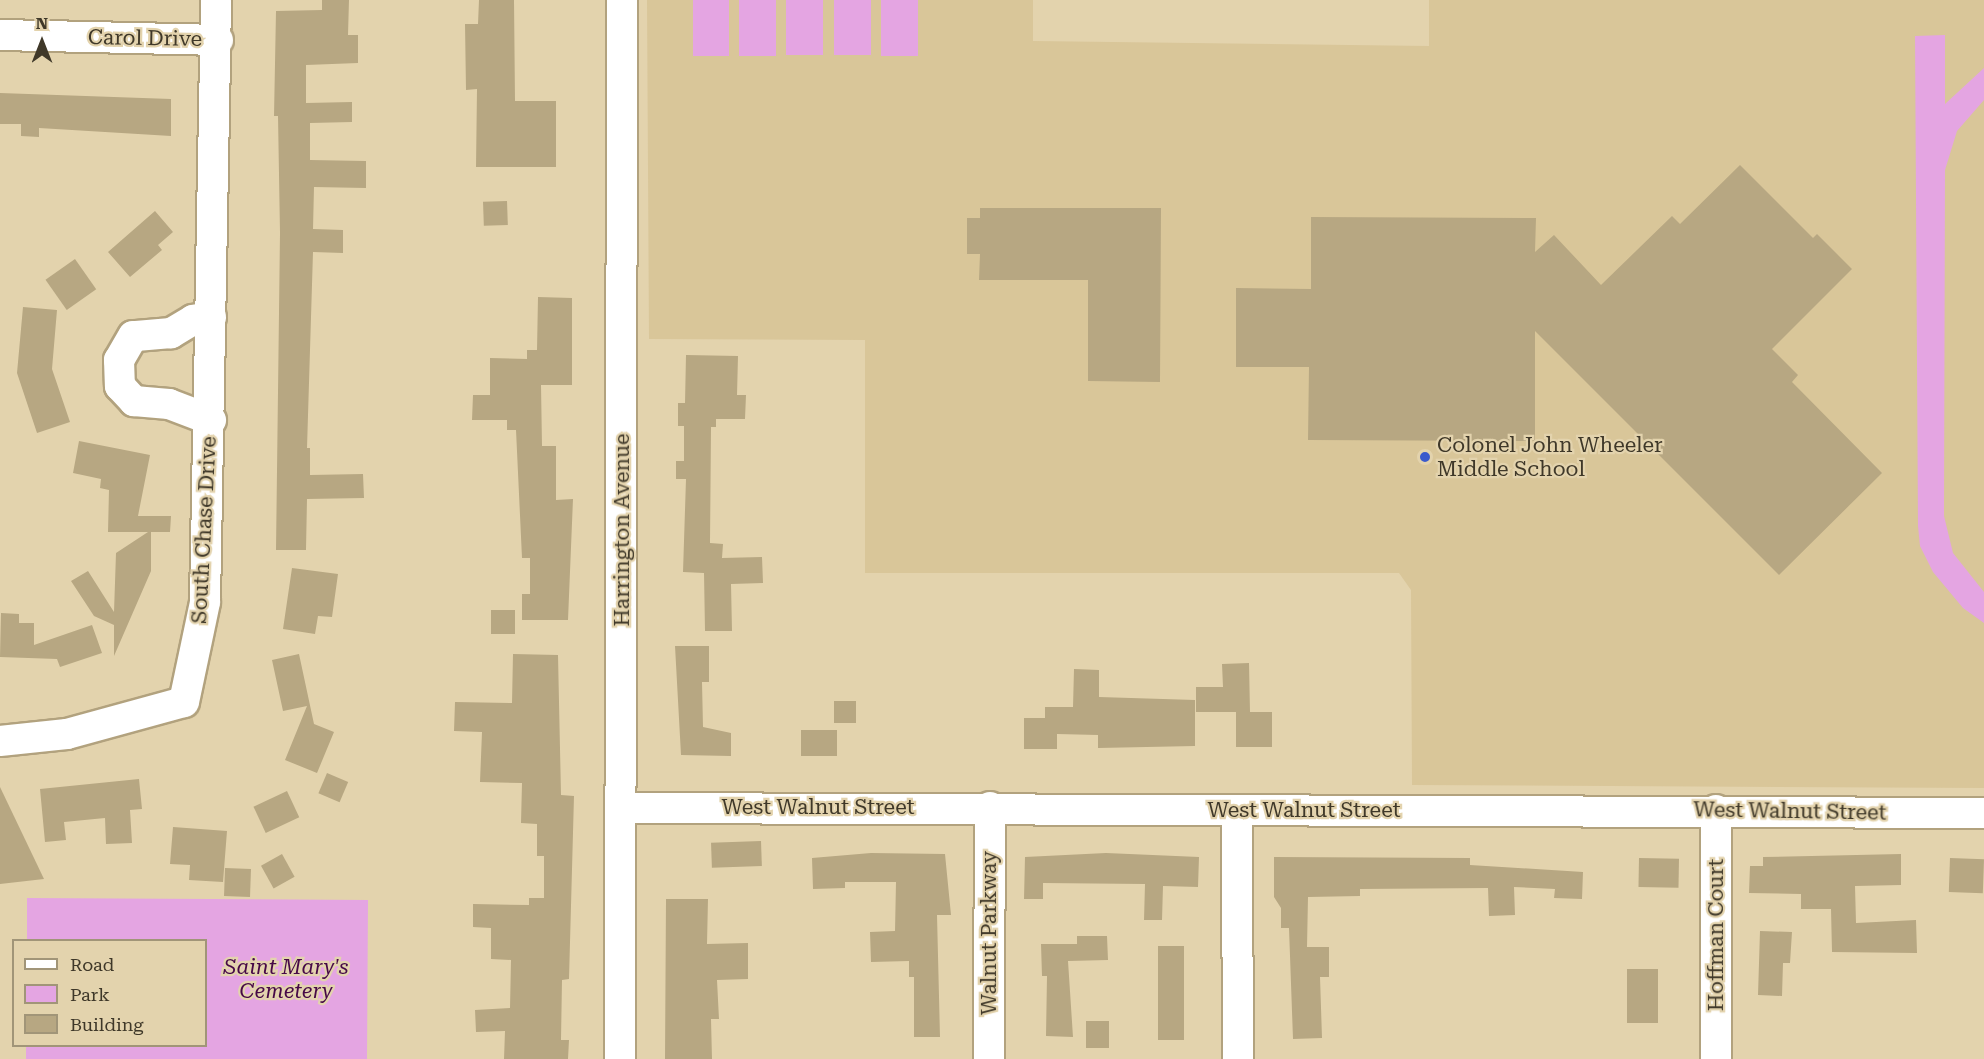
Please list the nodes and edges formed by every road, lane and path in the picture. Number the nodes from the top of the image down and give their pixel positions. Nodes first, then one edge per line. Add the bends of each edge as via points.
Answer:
1 (216, 0) edge
2 (622, 0) edge
3 (0, 35) edge
4 (218, 40) junction
5 (211, 317) junction
6 (211, 420) junction
7 (0, 741) edge
8 (990, 807) junction
9 (624, 808) junction
10 (1716, 810) junction
11 (1237, 811) junction
12 (1984, 813) edge
13 (620, 1059) edge
14 (989, 1059) edge
15 (1238, 1059) edge
16 (1716, 1059) edge

1 - 4 street, South Chase Drive
2 - 9 street, Harrington Avenue
3 - 4 street, Carol Drive
4 - 5 street, South Chase Drive
5 - 6 street, South Chase Drive
5 - 6 street, South Chase Drive via 193,320 171,333 134,336 119,360 120,386 134,401 169,404
6 - 7 street, South Chase Drive via 205,602 184,702 67,735
8 - 9 street, West Walnut Street
8 - 11 street, West Walnut Street
8 - 14 street, Walnut Parkway
9 - 13 street, Harrington Avenue
10 - 11 street, West Walnut Street
10 - 12 street, West Walnut Street
10 - 16 street, Hoffman Court
11 - 15 street

